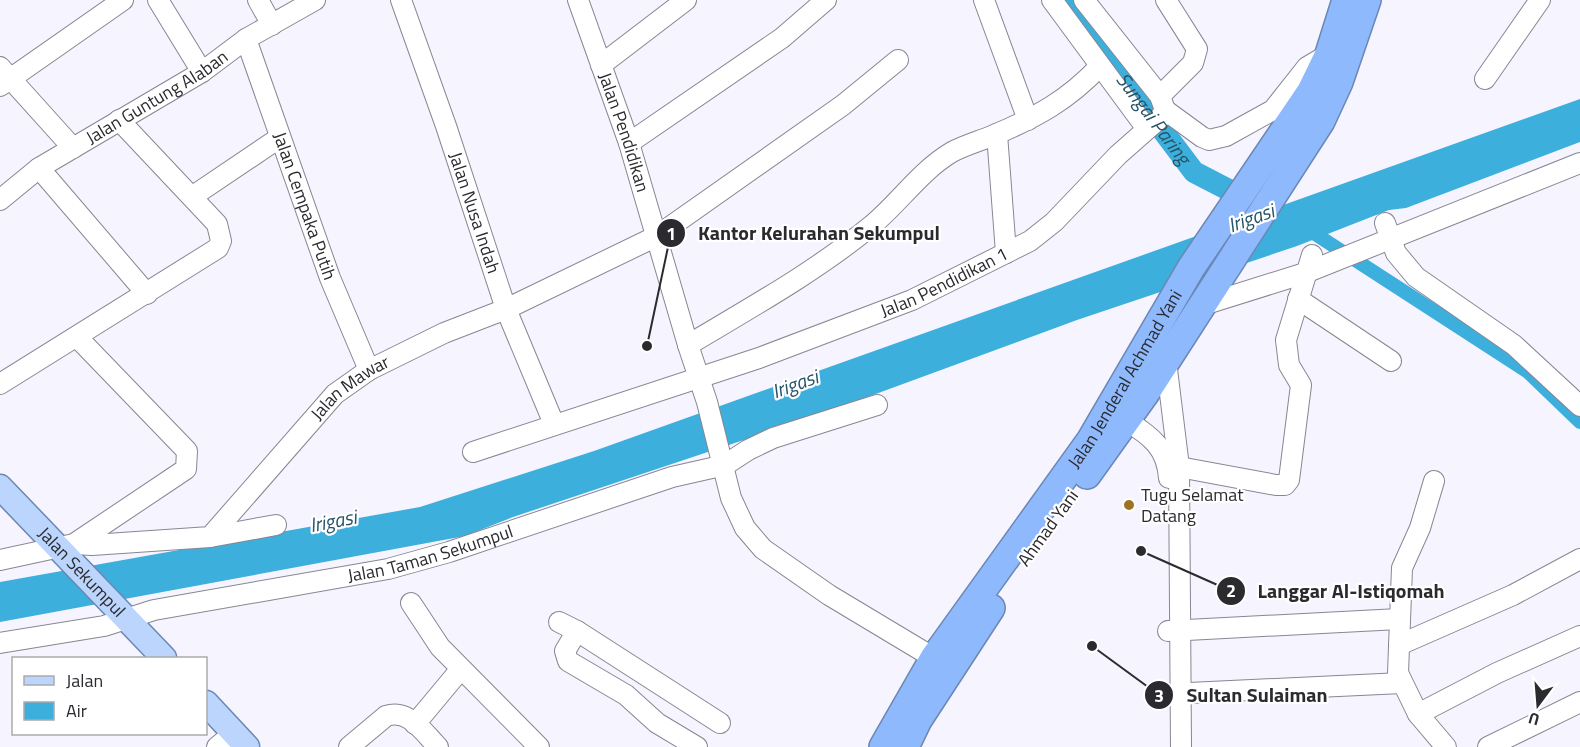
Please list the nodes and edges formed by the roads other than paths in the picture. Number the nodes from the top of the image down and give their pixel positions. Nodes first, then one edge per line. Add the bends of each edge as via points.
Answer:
1 (123, 0) edge
2 (158, 0) edge
3 (258, 0) edge
4 (315, 0) edge
5 (401, 0) edge
6 (578, 0) edge
7 (686, 0) edge
8 (826, 0) edge
9 (1052, 0) edge
10 (1084, 0) edge
11 (1166, 0) edge
12 (1346, 0) edge
13 (1367, 0) edge
14 (1540, 0) edge
15 (989, 2) edge
16 (272, 25) junction
17 (246, 39) junction
18 (1329, 54) junction
19 (898, 60) dead end
20 (601, 65) junction
21 (1100, 66) junction
22 (202, 72) junction
23 (3, 77) edge
24 (1485, 79) dead end
25 (1157, 116) junction
26 (119, 120) junction
27 (1028, 120) junction
28 (997, 134) junction
29 (279, 138) junction
30 (629, 142) junction
31 (73, 148) junction
32 (1580, 163) edge
33 (39, 168) junction
34 (194, 196) junction
35 (0, 200) edge
36 (1388, 231) junction
37 (657, 236) junction
38 (1006, 253) junction
39 (1309, 264) junction
40 (147, 294) junction
41 (1210, 294) junction
42 (1298, 299) junction
43 (506, 309) junction
44 (77, 337) junction
45 (688, 345) junction
46 (1166, 361) junction
47 (1390, 361) dead end
48 (369, 370) junction
49 (698, 379) junction
50 (0, 384) edge
51 (877, 405) dead end
52 (1580, 406) edge
53 (1127, 421) junction
54 (555, 424) junction
55 (473, 452) dead end
56 (723, 459) junction
57 (1172, 462) junction
58 (1434, 481) dead end
59 (0, 487) edge
60 (1041, 524) junction
61 (276, 525) dead end
62 (210, 537) junction
63 (68, 552) junction
64 (1020, 553) junction
65 (1580, 559) edge
66 (0, 560) edge
67 (411, 603) dead end
68 (121, 613) junction
69 (1399, 619) junction
70 (1173, 631) junction
71 (1580, 636) edge
72 (0, 643) edge
73 (1399, 645) junction
74 (163, 657) edge
75 (934, 658) junction
76 (460, 670) junction
77 (1402, 683) junction
78 (1580, 702) edge
79 (1174, 703) junction
80 (207, 704) edge
81 (1418, 714) junction
82 (720, 723) dead end
83 (415, 724) junction
84 (233, 742) edge
85 (349, 747) edge
86 (438, 747) edge
87 (538, 747) edge
88 (697, 747) edge
89 (883, 747) edge
90 (905, 747) edge
91 (1168, 747) edge
92 (1180, 747) edge
93 (1446, 747) edge
94 (1488, 747) edge

1 - 23 street
2 - 22 street
3 - 16 street
4 - 16 street, Jalan Guntung Alaban
5 - 43 street, Jalan Nusa Indah
6 - 20 street, Jalan Pendidikan
7 - 20 street
8 - 30 street via 782,38
9 - 21 street
10 - 25 street
11 - 25 street, Jalan Pendidikan 1 via 1194,43 1196,57
12 - 18 highway, Jalan Jenderal Achmad Yani
13 - 41 highway, Ahmad Yani via 1330,104
14 - 24 street
15 - 27 street
16 - 17 street, Jalan Guntung Alaban
17 - 22 street, Jalan Guntung Alaban
17 - 29 street, Jalan Cempaka Putih
18 - 25 street via 1307,67 1273,110 1226,136 1209,140
18 - 60 highway, Jalan Jenderal Achmad Yani via 1311,91 1191,268
19 - 37 street, Jalan Mawar via 843,105
20 - 30 street, Jalan Pendidikan
21 - 25 street
21 - 27 street via 1078,90
22 - 26 street, Jalan Guntung Alaban
23 - 31 street
25 - 38 street, Jalan Pendidikan 1 via 1054,222
26 - 31 street, Jalan Guntung Alaban
26 - 34 street
27 - 28 street
28 - 38 street
28 - 45 street via 952,153 836,253
29 - 34 street
29 - 48 street, Jalan Cempaka Putih via 330,278
30 - 37 street, Jalan Pendidikan
31 - 33 street, Jalan Guntung Alaban
32 - 36 street
33 - 35 street, Jalan Guntung Alaban
33 - 40 street
34 - 40 street via 217,224 222,236 218,248
36 - 39 street
36 - 52 street via 1396,253 1416,277 1514,345
37 - 43 street, Jalan Mawar
37 - 45 street, Jalan Pendidikan
38 - 49 street, Jalan Pendidikan 1 via 912,300
39 - 41 street
39 - 42 street
40 - 44 street
41 - 46 highway, Ahmad Yani
42 - 47 street
42 - 57 street via 1286,346 1289,365 1301,385 1289,480 1285,485 1276,485
43 - 48 street, Jalan Mawar via 444,333
43 - 54 street, Jalan Nusa Indah
44 - 50 street
44 - 63 street via 187,451 186,469
45 - 49 street, Jalan Pendidikan
46 - 53 highway, Ahmad Yani
46 - 57 street
48 - 62 street, Jalan Mawar via 335,394
49 - 54 street, Jalan Pendidikan 1
49 - 56 street, Jalan Pendidikan
51 - 56 street, Jalan Taman Sekumpul via 773,438
53 - 57 street via 1160,445
53 - 60 highway, Ahmad Yani
54 - 55 street, Jalan Pendidikan 1
56 - 68 street, Jalan Taman Sekumpul via 388,569
56 - 75 street, Jalan Pendidikan via 731,498 745,528 763,549 828,595
57 - 70 street
58 - 69 street via 1420,528 1402,568
59 - 63 main road, Jalan Sekumpul
60 - 64 highway, Ahmad Yani
61 - 62 street
62 - 63 street via 103,545
63 - 66 street
63 - 68 main road, Jalan Sekumpul
64 - 75 highway
64 - 90 highway, Ahmad Yani
65 - 73 street via 1513,595
67 - 76 street
68 - 72 street, Jalan Taman Sekumpul via 104,626
68 - 74 main road, Jalan Sekumpul
69 - 70 street
69 - 73 street
70 - 79 street
71 - 81 street
73 - 77 street via 1398,673
75 - 89 highway
76 - 83 street
76 - 87 street
77 - 79 street
77 - 81 street
78 - 94 street
79 - 91 street
79 - 92 street
80 - 84 main road
81 - 93 street
82 - 88 street via 568,627 568,661 626,695 657,723
83 - 85 street via 394,713
83 - 86 street

